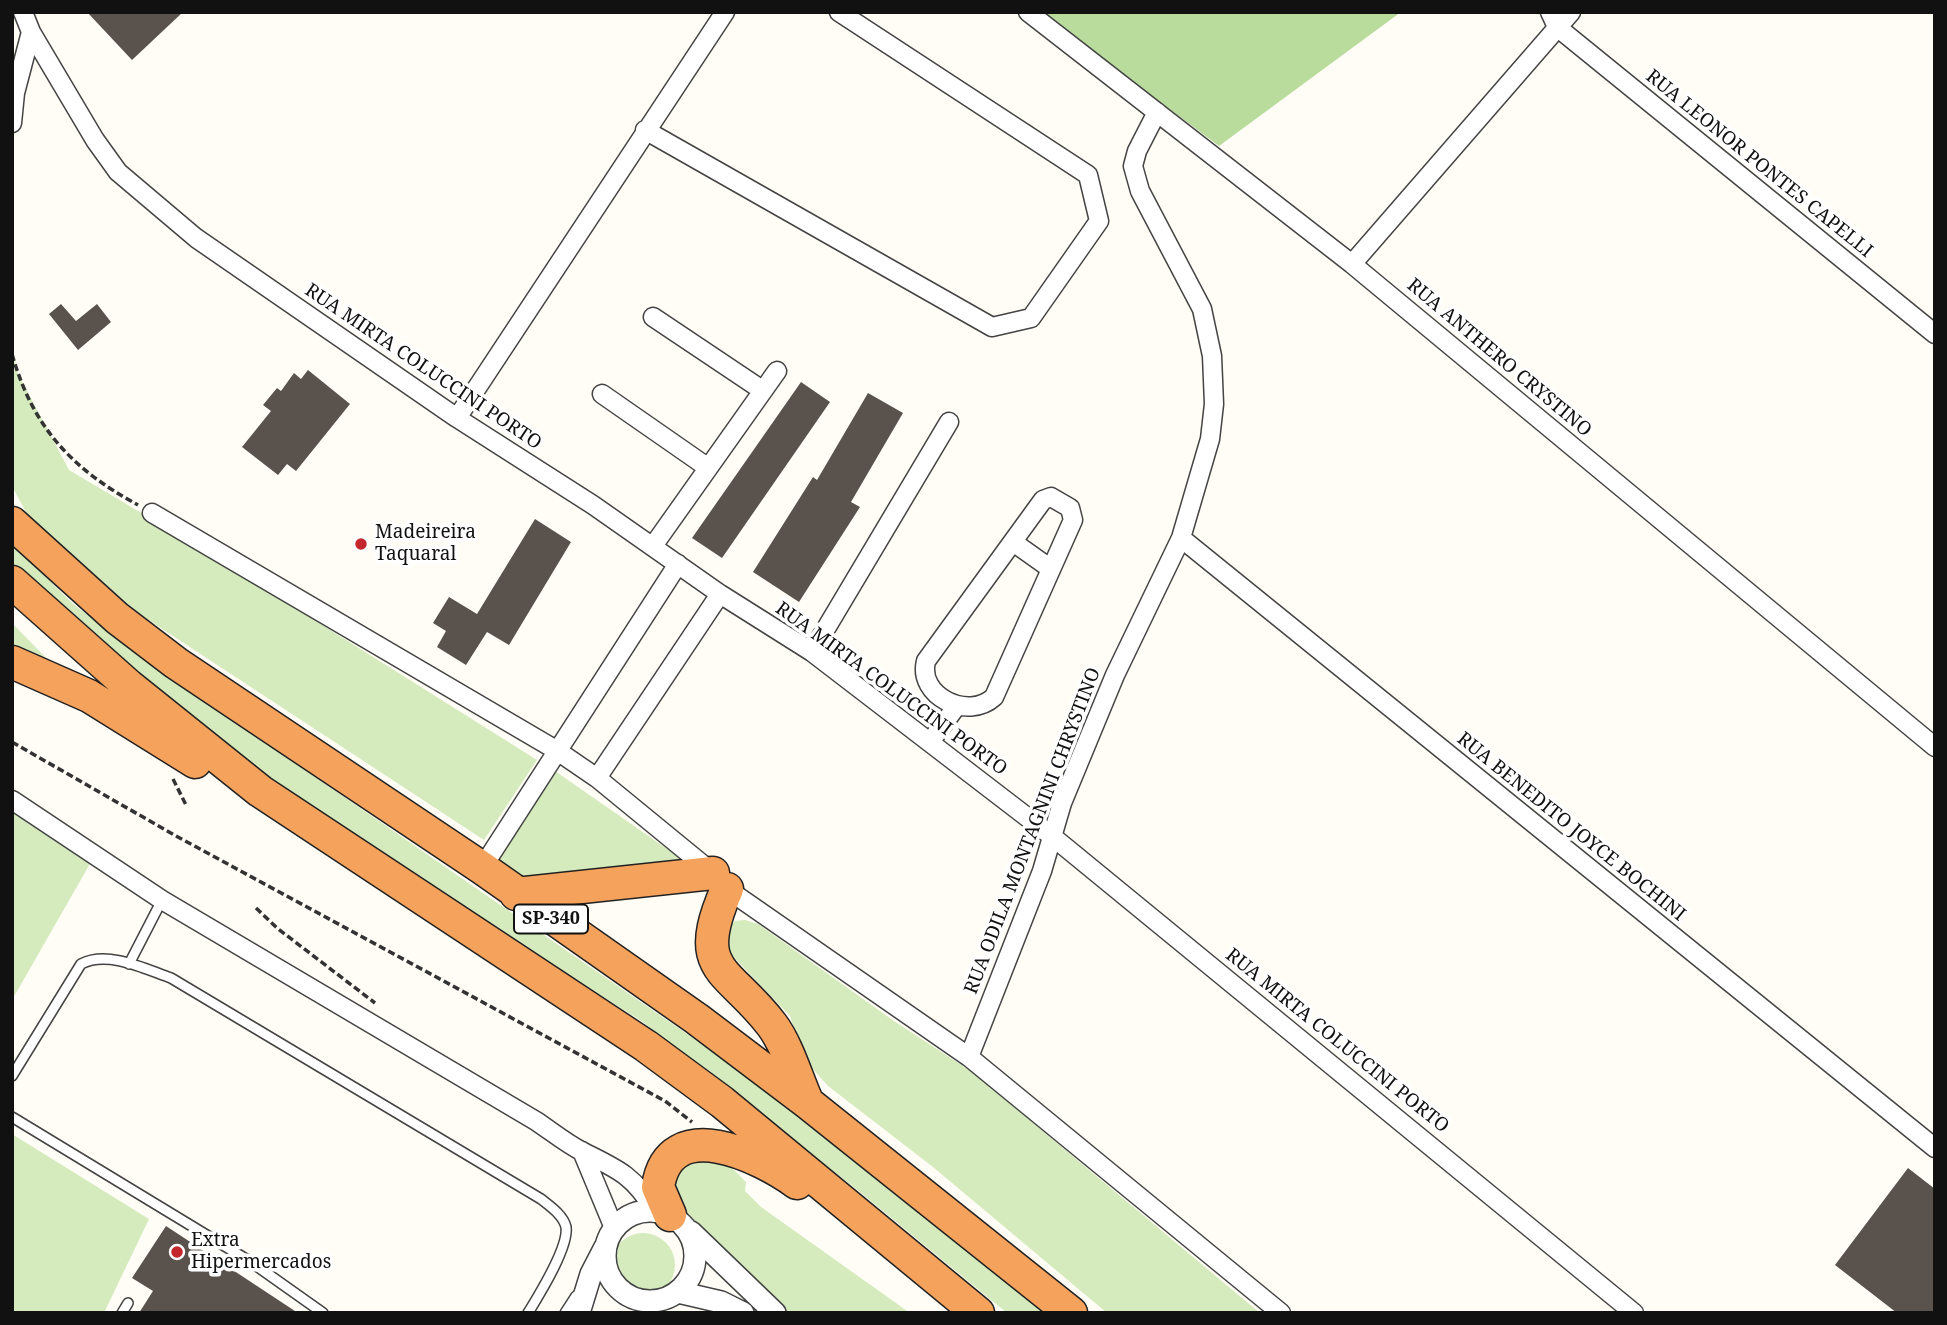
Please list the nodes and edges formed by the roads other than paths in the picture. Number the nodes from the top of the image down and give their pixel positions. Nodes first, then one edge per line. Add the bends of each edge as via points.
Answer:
1 (23, 12) edge
2 (724, 12) edge
3 (839, 12) edge
4 (1028, 12) edge
5 (1571, 12) edge
6 (1553, 19) edge
7 (31, 32) junction
8 (1157, 112) junction
9 (12, 123) edge
10 (645, 130) junction
11 (1352, 264) junction
12 (653, 317) dead end
13 (1935, 334) edge
14 (777, 371) dead end
15 (762, 390) junction
16 (602, 394) dead end
17 (457, 418) junction
18 (949, 422) dead end
19 (707, 467) junction
20 (152, 513) road end
21 (16, 522) edge
22 (1181, 538) junction
23 (1013, 542) junction
24 (653, 546) junction
25 (678, 564) junction
26 (1051, 569) junction
27 (12, 582) edge
28 (720, 594) junction
29 (812, 652) junction
30 (12, 662) edge
31 (956, 707) junction
32 (930, 742) junction
33 (1935, 747) edge
34 (556, 750) junction
35 (597, 778) junction
36 (12, 800) edge
37 (1053, 837) junction
38 (359, 858) junction
39 (482, 868) junction
40 (720, 881) junction
41 (516, 894) junction
42 (162, 900) junction
43 (128, 964) junction
44 (969, 1057) junction
45 (12, 1076) edge
46 (808, 1103) junction
47 (12, 1117) edge
48 (1935, 1148) edge
49 (582, 1151) junction
50 (669, 1217) junction
51 (611, 1235) junction
52 (591, 1274) junction
53 (678, 1292) junction
54 (128, 1303) dead end
55 (644, 1307) edge
56 (122, 1313) edge
57 (323, 1313) edge
58 (528, 1313) edge
59 (565, 1313) edge
60 (579, 1313) edge
61 (743, 1313) edge
62 (775, 1313) edge
63 (968, 1313) edge
64 (978, 1313) edge
65 (1071, 1313) edge
66 (1281, 1313) edge
67 (1634, 1313) edge

1 - 7 street, RUA MIRTA COLUCCINI PORTO
2 - 10 street
3 - 10 street via 1088,175 1099,221 1031,318 992,327
4 - 8 street, RUA ANTHERO CRYSTINO
5 - 6 street
6 - 11 street
6 - 13 street, RUA LEONOR PONTES CAPELLI
7 - 9 street
7 - 17 street, RUA MIRTA COLUCCINI PORTO via 95,140 127,180 196,238
8 - 11 street, RUA ANTHERO CRYSTINO
8 - 22 street, RUA ODILA MONTAGNINI CHRYSTINO via 1137,151 1135,179 1202,309 1213,356 1210,439
10 - 17 street
11 - 33 street, RUA ANTHERO CRYSTINO
12 - 15 street
14 - 15 street
15 - 19 street
16 - 19 street
17 - 24 street, RUA MIRTA COLUCCINI PORTO
18 - 29 street
19 - 24 street
20 - 34 street
21 - 39 highway, SP-340 via 117,618 176,663
22 - 37 street, RUA ODILA MONTAGNINI CHRYSTINO via 1115,675 1062,803
22 - 48 street, RUA BENEDITO JOYCE BOCHINI
23 - 26 street
23 - 26 street via 1043,500 1059,499 1070,508 1073,520
23 - 31 street via 926,660 928,685
24 - 25 street, RUA MIRTA COLUCCINI PORTO
25 - 28 street, RUA MIRTA COLUCCINI PORTO
25 - 34 street
26 - 31 street via 994,697 976,708
27 - 38 highway, SP-340 via 182,730 260,791
28 - 29 street, RUA MIRTA COLUCCINI PORTO
28 - 35 street
29 - 32 street, RUA MIRTA COLUCCINI PORTO
30 - 38 highway via 89,696 308,832
31 - 32 street
32 - 37 street, RUA MIRTA COLUCCINI PORTO
34 - 35 street
34 - 39 street
35 - 40 street
36 - 42 street
37 - 44 street, RUA ODILA MONTAGNINI CHRYSTINO
37 - 67 street, RUA MIRTA COLUCCINI PORTO
38 - 64 highway, SP-340 via 657,1054
39 - 41 highway, SP-340
40 - 41 highway
40 - 44 street
40 - 46 highway via 711,948 720,970 774,1027
41 - 46 highway, SP-340
42 - 43 lane
42 - 49 street
43 - 45 lane via 102,959 81,964
43 - 58 lane via 171,978 557,1211 566,1225 566,1241
44 - 66 street
46 - 65 highway, SP-340
47 - 57 lane via 251,1262
49 - 50 street via 621,1171
49 - 51 street
50 - 51 street via 626,1218
50 - 53 street via 691,1237 695,1253 693,1268
50 - 62 street
50 - 63 highway via 658,1187 666,1163 684,1150 721,1144 791,1179
51 - 52 street
51 - 55 street via 605,1256 614,1283
52 - 59 lane
52 - 60 street
53 - 55 street
53 - 61 street via 721,1302
54 - 56 lane

